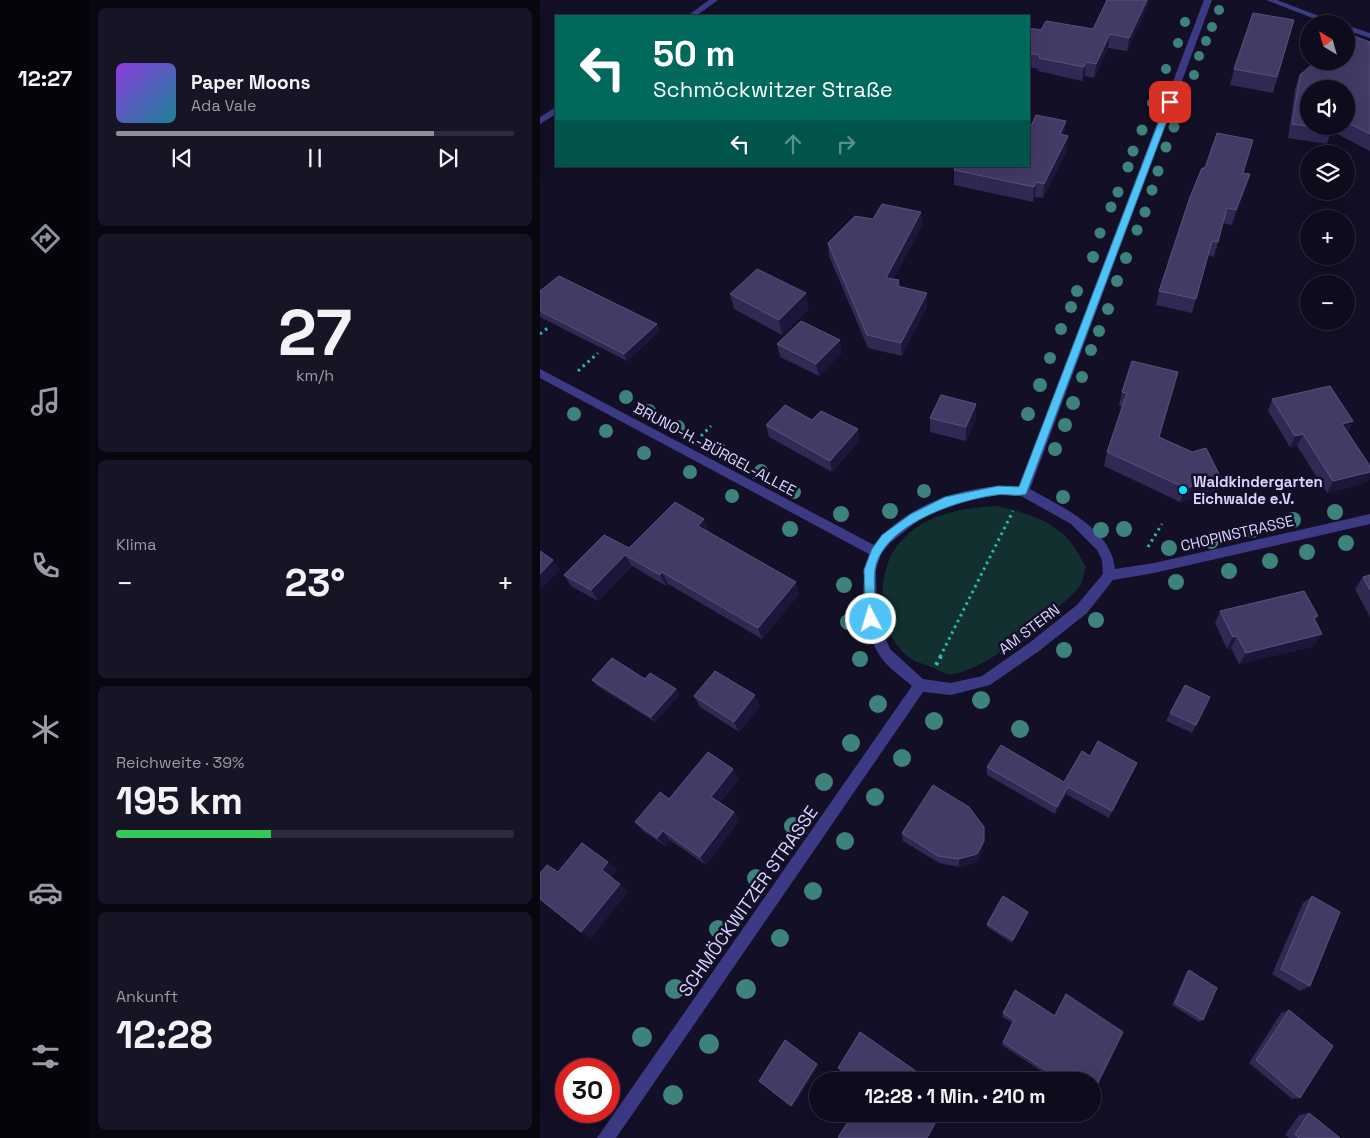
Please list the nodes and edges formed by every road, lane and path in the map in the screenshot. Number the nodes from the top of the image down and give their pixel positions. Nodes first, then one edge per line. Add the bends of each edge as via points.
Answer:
1 (714, 0) edge
2 (1208, 0) edge
3 (1270, 0) edge
4 (692, 15) edge
5 (1311, 15) edge
6 (1355, 30) edge
7 (1370, 36) edge
8 (555, 111) edge
9 (540, 121) edge
10 (549, 327) dead end
11 (540, 334) edge
12 (540, 373) edge
13 (1023, 491) junction
14 (1370, 520) edge
15 (1162, 524) dead end
16 (1146, 549) dead end
17 (876, 552) junction
18 (1109, 575) junction
19 (920, 684) junction
20 (606, 1138) edge

1 - 4 street
2 - 13 street
3 - 5 street
6 - 7 street
8 - 9 street
10 - 11 path
12 - 17 street, BRUNO-H.-BÜRGEL-ALLEE
13 - 17 street via 998,490 949,500 915,517 886,538
13 - 18 street via 1075,520 1101,546 1108,560
13 - 19 path via 936,666
14 - 18 street, CHOPINSTRASSE
15 - 16 path
17 - 19 street via 870,570 871,619 885,652
18 - 19 street, AM STERN via 1082,609 985,681 951,689
19 - 20 street, SCHMÖCKWITZER STRASSE

